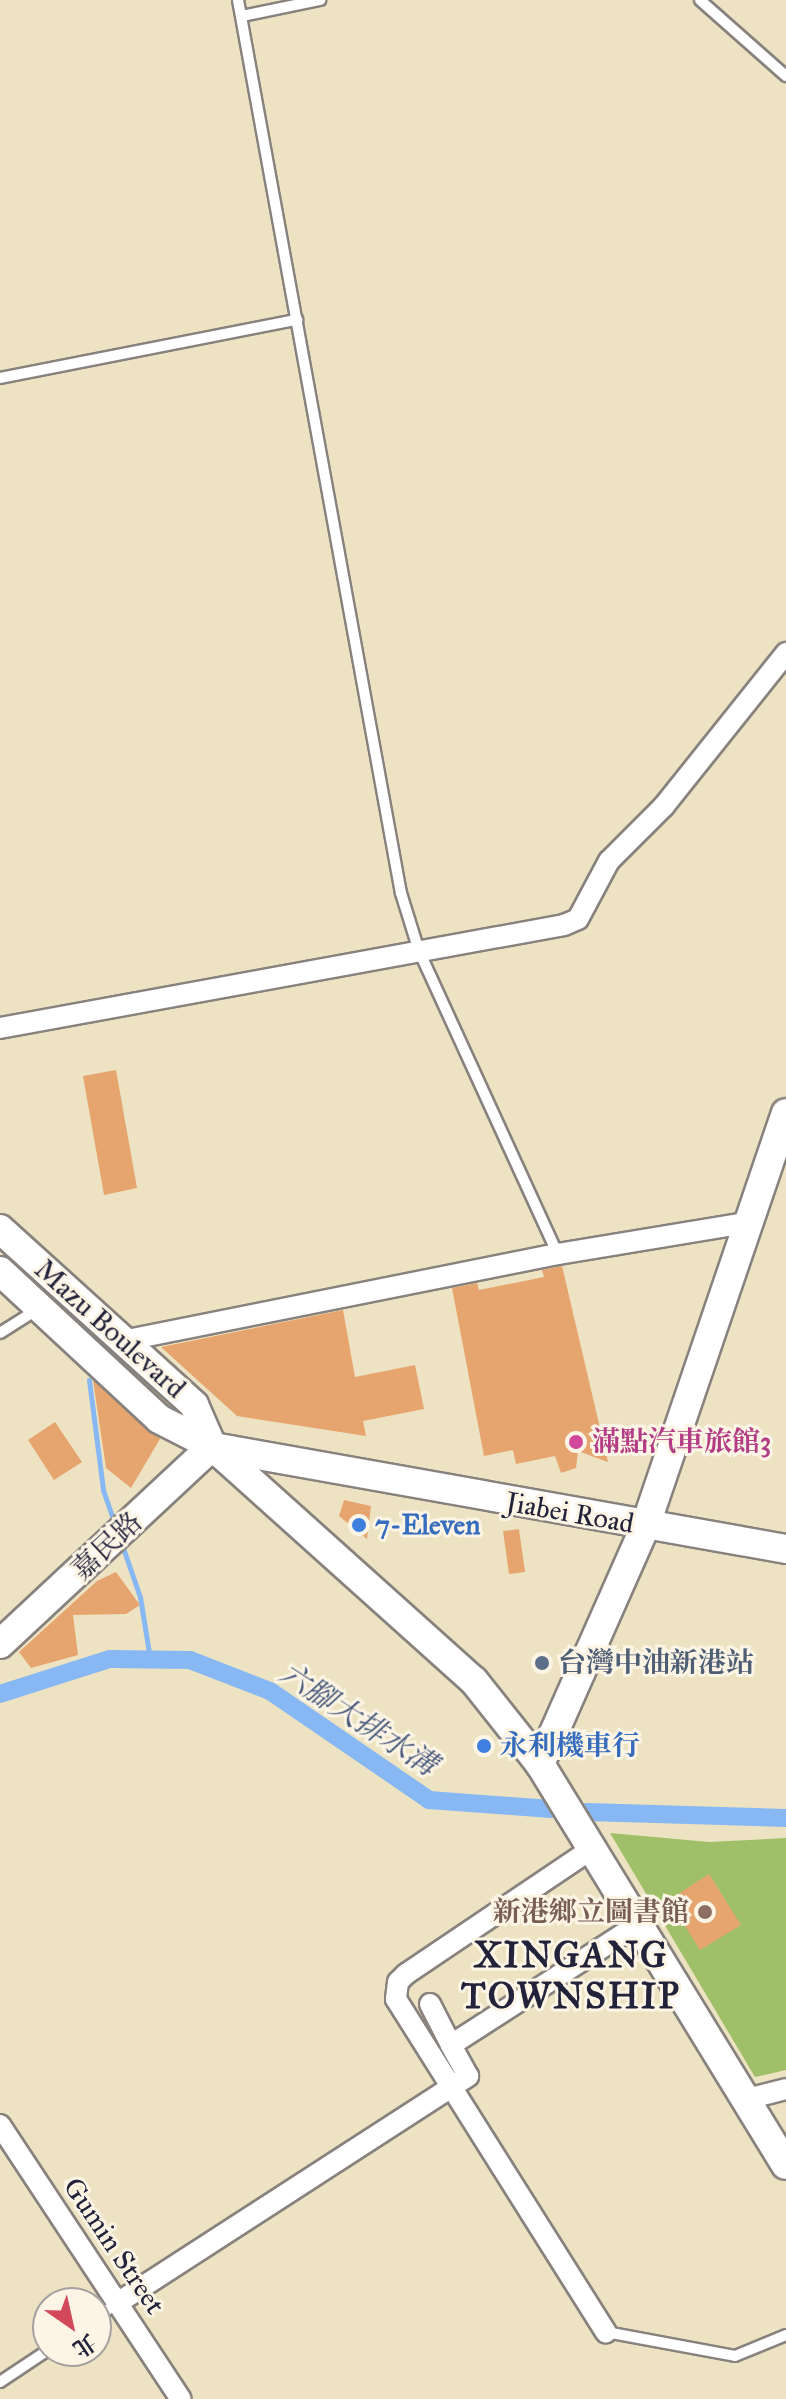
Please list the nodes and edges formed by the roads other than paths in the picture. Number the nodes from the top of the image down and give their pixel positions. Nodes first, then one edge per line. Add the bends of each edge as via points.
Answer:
1 (238, 0) edge
2 (320, 0) edge
3 (700, 0) edge
4 (242, 16) junction
5 (786, 76) edge
6 (297, 320) junction
7 (0, 378) edge
8 (786, 653) edge
9 (419, 951) junction
10 (0, 1028) edge
11 (786, 1113) edge
12 (751, 1222) junction
13 (0, 1229) edge
14 (558, 1254) junction
15 (0, 1271) edge
16 (39, 1308) junction
17 (0, 1333) edge
18 (122, 1341) junction
19 (212, 1446) junction
20 (645, 1527) junction
21 (786, 1549) edge
22 (0, 1644) edge
23 (540, 1764) junction
24 (593, 1848) junction
25 (640, 1923) junction
26 (430, 2004) dead end
27 (451, 2045) junction
28 (450, 2088) junction
29 (786, 2089) edge
30 (743, 2100) junction
31 (0, 2125) edge
32 (786, 2165) edge
33 (119, 2302) junction
34 (112, 2307) edge
35 (606, 2332) joint
36 (786, 2335) edge
37 (32, 2361) edge
38 (0, 2382) edge
39 (181, 2399) edge

1 - 4 lane
2 - 4 lane
3 - 5 lane
4 - 6 lane
6 - 7 lane
6 - 9 lane via 401,893
8 - 9 street via 664,806 609,861 578,919
9 - 10 street
9 - 14 lane
11 - 12 main road
12 - 14 street
12 - 20 main road
13 - 18 main road, Mazu Boulevard
14 - 18 street
15 - 16 main road, Mazu Boulevard
16 - 17 lane
16 - 19 main road, Mazu Boulevard via 159,1419
18 - 19 main road, Mazu Boulevard via 194,1405
19 - 20 main road, Jiabei Road
19 - 22 main road, 嘉民路
19 - 23 main road via 474,1681
20 - 21 main road, Jiabei Road
20 - 23 main road
23 - 24 main road
24 - 25 main road
24 - 28 street via 398,1982 399,2008
25 - 27 street
25 - 30 main road
26 - 27 street
27 - 28 street via 468,2076
28 - 33 street
28 - 35 street
29 - 30 street
30 - 32 main road
31 - 33 street, Gumin Street
33 - 34 lane
33 - 39 street, Gumin Street
35 - 36 lane via 735,2356
37 - 38 lane

